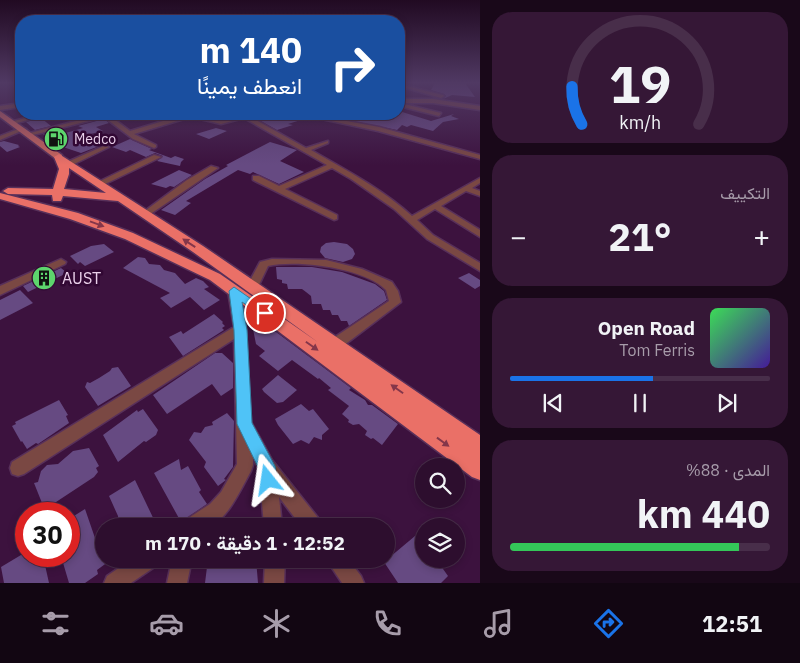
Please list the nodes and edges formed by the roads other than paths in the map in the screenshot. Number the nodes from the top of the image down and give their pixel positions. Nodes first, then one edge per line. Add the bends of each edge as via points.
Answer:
1 (424, 110) edge
2 (0, 113) edge
3 (439, 114) dead end
4 (22, 120) edge
5 (81, 120) edge
6 (116, 120) edge
7 (172, 120) edge
8 (212, 120) edge
9 (227, 120) edge
10 (252, 120) edge
11 (332, 120) edge
12 (13, 122) junction
13 (26, 132) junction
14 (130, 133) junction
15 (0, 138) edge
16 (326, 142) dead end
17 (154, 146) dead end
18 (106, 147) dead end
19 (306, 150) junction
20 (59, 156) junction
21 (157, 158) dead end
22 (480, 158) edge
23 (69, 163) junction
24 (333, 164) junction
25 (214, 168) dead end
26 (256, 178) dead end
27 (480, 180) edge
28 (100, 184) junction
29 (0, 189) edge
30 (278, 189) junction
31 (468, 189) junction
32 (58, 192) junction
33 (80, 192) junction
34 (480, 194) edge
35 (0, 196) edge
36 (123, 200) junction
37 (436, 206) junction
38 (63, 207) junction
39 (74, 216) junction
40 (148, 216) junction
41 (334, 217) dead end
42 (412, 220) junction
43 (480, 234) edge
44 (129, 236) junction
45 (61, 262) dead end
46 (480, 268) edge
47 (243, 289) junction
48 (0, 291) edge
49 (240, 330) junction
50 (334, 345) junction
51 (245, 424) junction
52 (480, 446) edge
53 (266, 466) junction
54 (18, 468) dead end
55 (480, 469) edge
56 (205, 518) edge
57 (272, 518) edge
58 (306, 518) edge
59 (136, 568) edge
60 (180, 568) edge
61 (275, 568) edge
62 (343, 568) edge
63 (114, 583) edge
64 (177, 583) edge
65 (274, 583) edge
66 (354, 583) edge

1 - 3 street
2 - 12 main road
4 - 12 street
5 - 13 street
6 - 14 street
7 - 14 street
8 - 9 street
10 - 19 street
11 - 22 street via 379,129
12 - 13 main road
13 - 15 street
13 - 20 main road
14 - 17 street
16 - 19 street
18 - 23 street
19 - 24 street
20 - 23 highway
20 - 32 highway via 66,171
21 - 28 street
23 - 28 highway
24 - 30 street
24 - 42 street
25 - 40 street via 190,182
26 - 30 street
27 - 31 street
28 - 36 highway
29 - 32 highway
30 - 41 street
31 - 34 street
31 - 37 street
32 - 33 highway
32 - 38 highway via 58,200
33 - 36 highway
33 - 38 highway via 66,197
35 - 39 highway
36 - 40 highway
37 - 42 street
37 - 43 street
38 - 39 highway
39 -> 44 highway
40 - 44 highway via 146,231
47 -> 40 highway
42 - 46 street via 430,237
44 - 47 highway
45 - 48 street
47 - 49 street
47 - 50 highway
47 - 50 street via 264,264 272,262 338,265 383,281 394,294 395,302
47 -> 55 highway
49 - 51 street
49 - 54 street
52 -> 50 highway
51 - 53 street
51 - 56 street via 244,465 235,486 216,510
53 - 57 street
53 - 58 street
59 - 63 street
60 - 64 street
61 - 65 street
62 - 66 street

